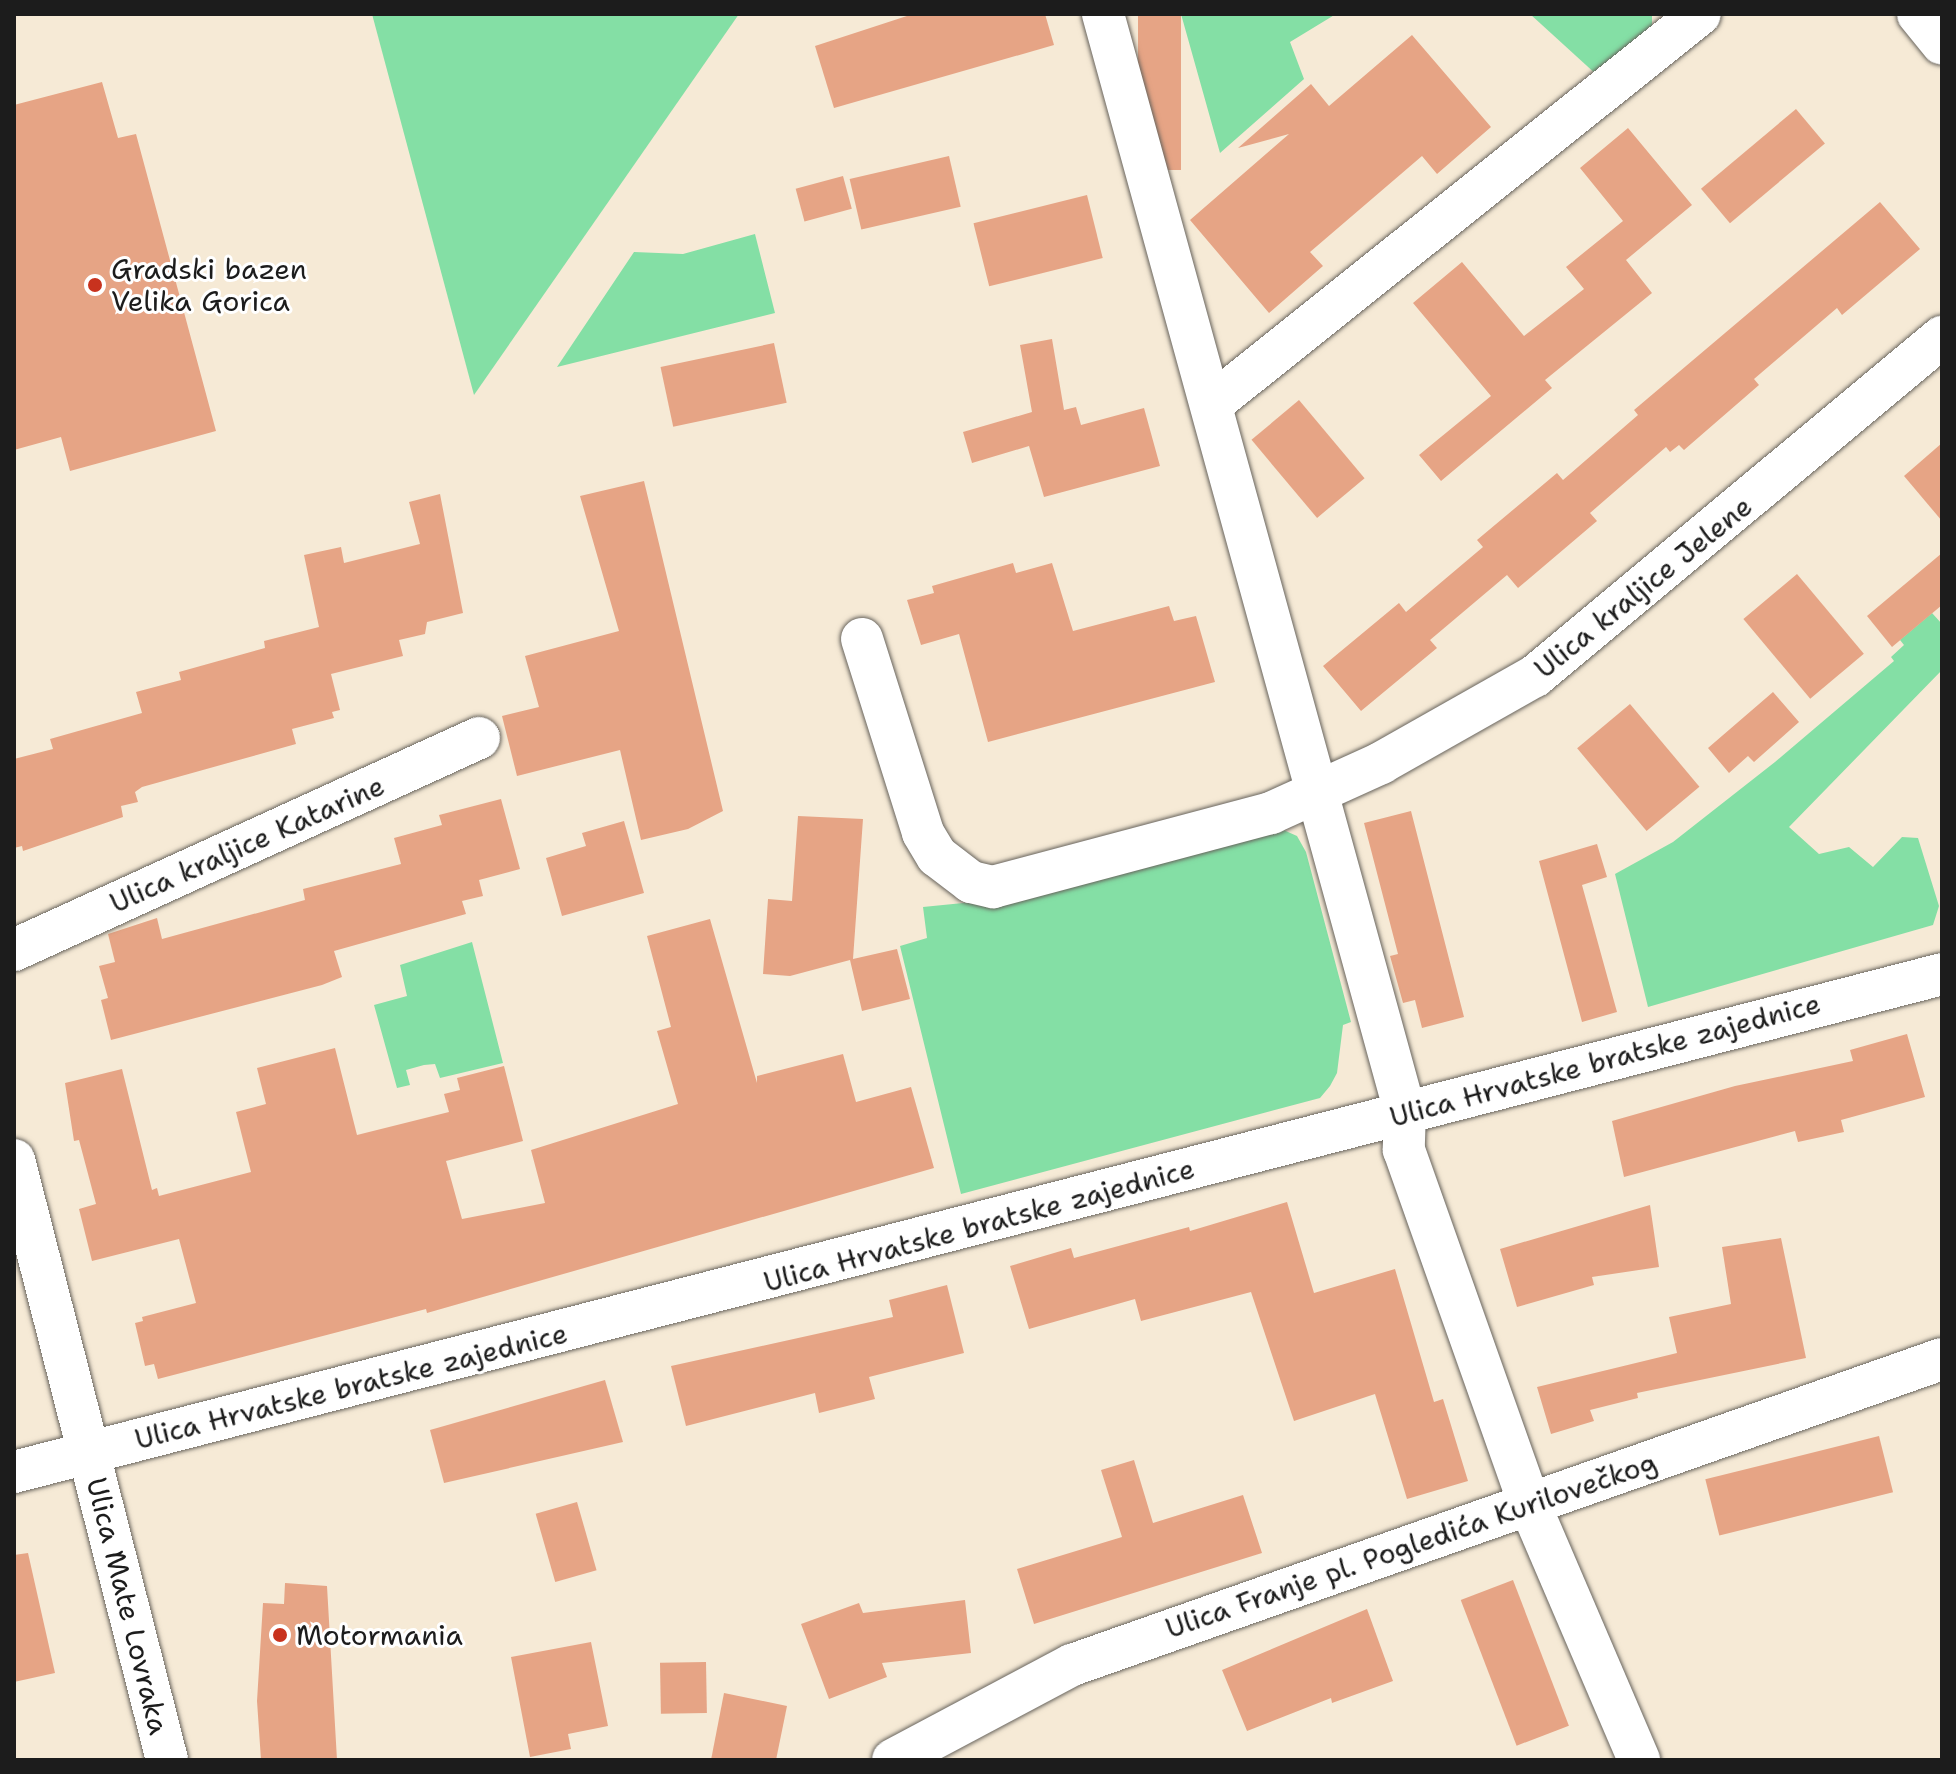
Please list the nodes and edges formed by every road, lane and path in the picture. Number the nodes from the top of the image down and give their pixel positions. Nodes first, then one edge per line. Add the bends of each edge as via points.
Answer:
1 (1103, 14) edge
2 (1700, 14) edge
3 (1918, 14) edge
4 (1942, 44) edge
5 (1942, 337) edge
6 (1213, 403) junction
7 (862, 639) dead end
8 (479, 738) dead end
9 (1314, 792) junction
10 (14, 950) edge
11 (1942, 974) edge
12 (1405, 1112) junction
13 (14, 1160) edge
14 (1942, 1359) edge
15 (89, 1451) junction
16 (14, 1472) edge
17 (1529, 1503) junction
18 (167, 1760) edge
19 (893, 1760) edge
20 (1639, 1760) edge

1 - 6 street
2 - 6 street
3 - 4 street
5 - 9 street, Ulica kraljice Jelene via 1535,676 1407,750
6 - 9 street
7 - 9 street, Ulica kraljice Jelene via 923,833 937,856 971,882 993,887 1271,813
8 - 10 street, Ulica kraljice Katarine
9 - 12 street
11 - 12 street, Ulica Hrvatske bratske zajednice
12 - 15 street, Ulica Hrvatske bratske zajednice via 733,1290
12 - 17 street via 1404,1150
13 - 15 street
14 - 17 street, Ulica Franje pl. Pogledića Kurilovečkog
15 - 16 street, Ulica Hrvatske bratske zajednice
15 - 18 street, Ulica Mate Lovraka
17 - 19 street, Ulica Franje pl. Pogledića Kurilovečkog via 1072,1665
17 - 20 street

